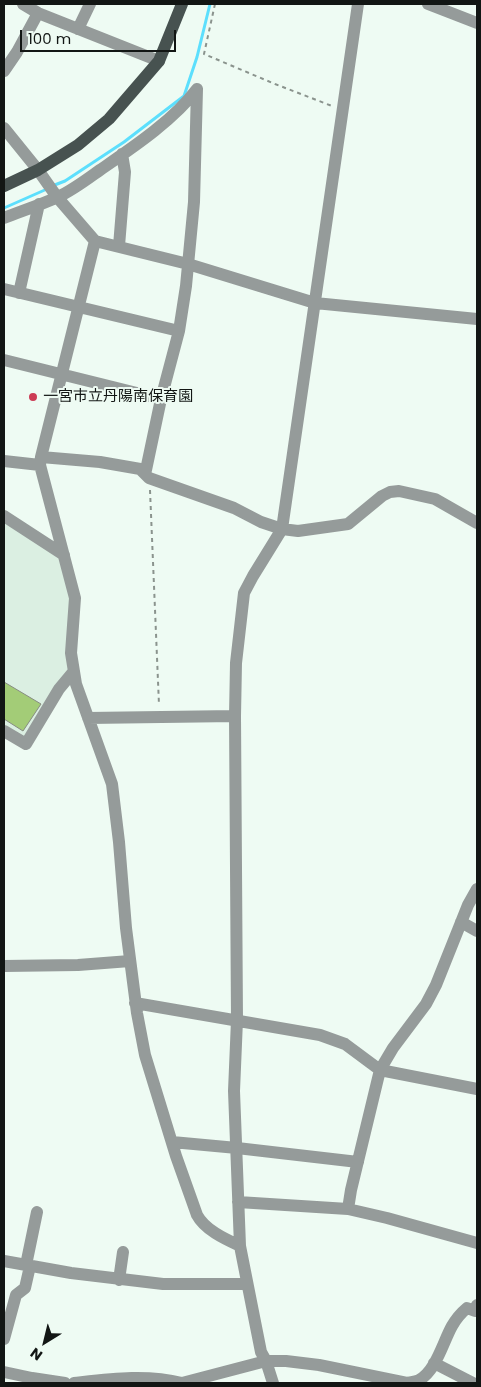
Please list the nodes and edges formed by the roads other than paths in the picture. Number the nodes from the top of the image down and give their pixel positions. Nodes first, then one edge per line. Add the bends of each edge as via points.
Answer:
1 (23, 4) edge
2 (90, 4) edge
3 (182, 4) edge
4 (358, 4) edge
5 (428, 4) edge
6 (38, 13) junction
7 (477, 22) edge
8 (78, 28) junction
9 (159, 61) junction
10 (4, 71) edge
11 (4, 128) edge
12 (122, 154) junction
13 (38, 170) junction
14 (4, 186) edge
15 (53, 192) junction
16 (40, 204) junction
17 (4, 218) edge
18 (95, 241) junction
19 (120, 246) junction
20 (188, 264) junction
21 (4, 289) edge
22 (19, 292) junction
23 (315, 303) junction
24 (79, 307) junction
25 (477, 319) edge
26 (179, 332) junction
27 (4, 360) edge
28 (62, 375) junction
29 (161, 399) junction
30 (4, 461) edge
31 (41, 461) junction
32 (145, 473) junction
33 (4, 516) edge
34 (477, 523) edge
35 (282, 529) junction
36 (64, 555) junction
37 (74, 670) junction
38 (235, 716) junction
39 (88, 718) junction
40 (4, 731) edge
41 (477, 889) edge
42 (462, 922) junction
43 (477, 931) edge
44 (130, 961) junction
45 (4, 966) edge
46 (136, 1003) junction
47 (237, 1020) junction
48 (380, 1070) junction
49 (477, 1089) edge
50 (172, 1142) junction
51 (237, 1148) junction
52 (358, 1162) junction
53 (238, 1202) junction
54 (348, 1209) junction
55 (37, 1212) dead end
56 (477, 1243) edge
57 (240, 1246) junction
58 (123, 1252) dead end
59 (4, 1261) edge
60 (28, 1266) junction
61 (119, 1280) junction
62 (247, 1284) junction
63 (477, 1305) edge
64 (4, 1339) edge
65 (266, 1361) junction
66 (434, 1363) junction
67 (4, 1372) edge
68 (66, 1383) edge
69 (74, 1383) edge
70 (273, 1383) edge
71 (473, 1383) edge

1 - 6 street
2 - 8 street
3 - 9 main road
4 - 23 street
5 - 7 street
6 - 8 street
6 - 10 street
8 - 9 street
9 - 13 main road via 109,119 78,145
11 - 13 street
12 - 15 street via 70,190
12 - 19 street via 125,172
12 - 20 street via 182,107 198,89
13 - 14 main road
13 - 15 street
15 - 16 street
15 - 18 street
16 - 17 street
16 - 22 street
18 - 19 street
18 - 24 street
19 - 20 street
20 - 23 street
20 - 26 street
21 - 22 street
22 - 24 street
23 - 25 street
23 - 35 street
24 - 26 street
24 - 28 street
26 - 29 street
27 - 28 street
28 - 29 street
28 - 31 street
29 - 32 street
30 - 31 street
31 - 32 street via 100,462
31 - 36 street
32 - 35 street
33 - 36 street
34 - 35 street via 436,500 399,491 382,496 348,524 298,531
35 - 38 street via 244,594 236,663
36 - 37 street via 75,598 71,653
37 - 39 street
37 - 40 street via 26,744
38 - 39 street
38 - 47 street
39 - 44 street via 112,784
41 - 42 street
42 - 43 street
42 - 48 street via 426,1004
44 - 45 street
44 - 46 street
46 - 47 street
46 - 50 street via 145,1055
47 - 48 street via 320,1035 345,1044
47 - 51 street via 234,1091
48 - 49 street
48 - 52 street
50 - 51 street
50 - 57 street via 201,1222
51 - 52 street
51 - 53 street
52 - 54 street
53 - 54 street
53 - 57 street
54 - 56 street
55 - 60 street
57 - 62 street
58 - 61 street
59 - 60 street
60 - 61 street
60 - 64 street via 25,1288 16,1295
61 - 62 street via 163,1284
62 - 65 street via 261,1352
63 - 66 street via 475,1311 467,1308 460,1314
65 - 66 street via 319,1365 407,1382 418,1381
65 - 69 street via 182,1383 127,1377
65 - 70 street
66 - 71 street
67 - 68 street

